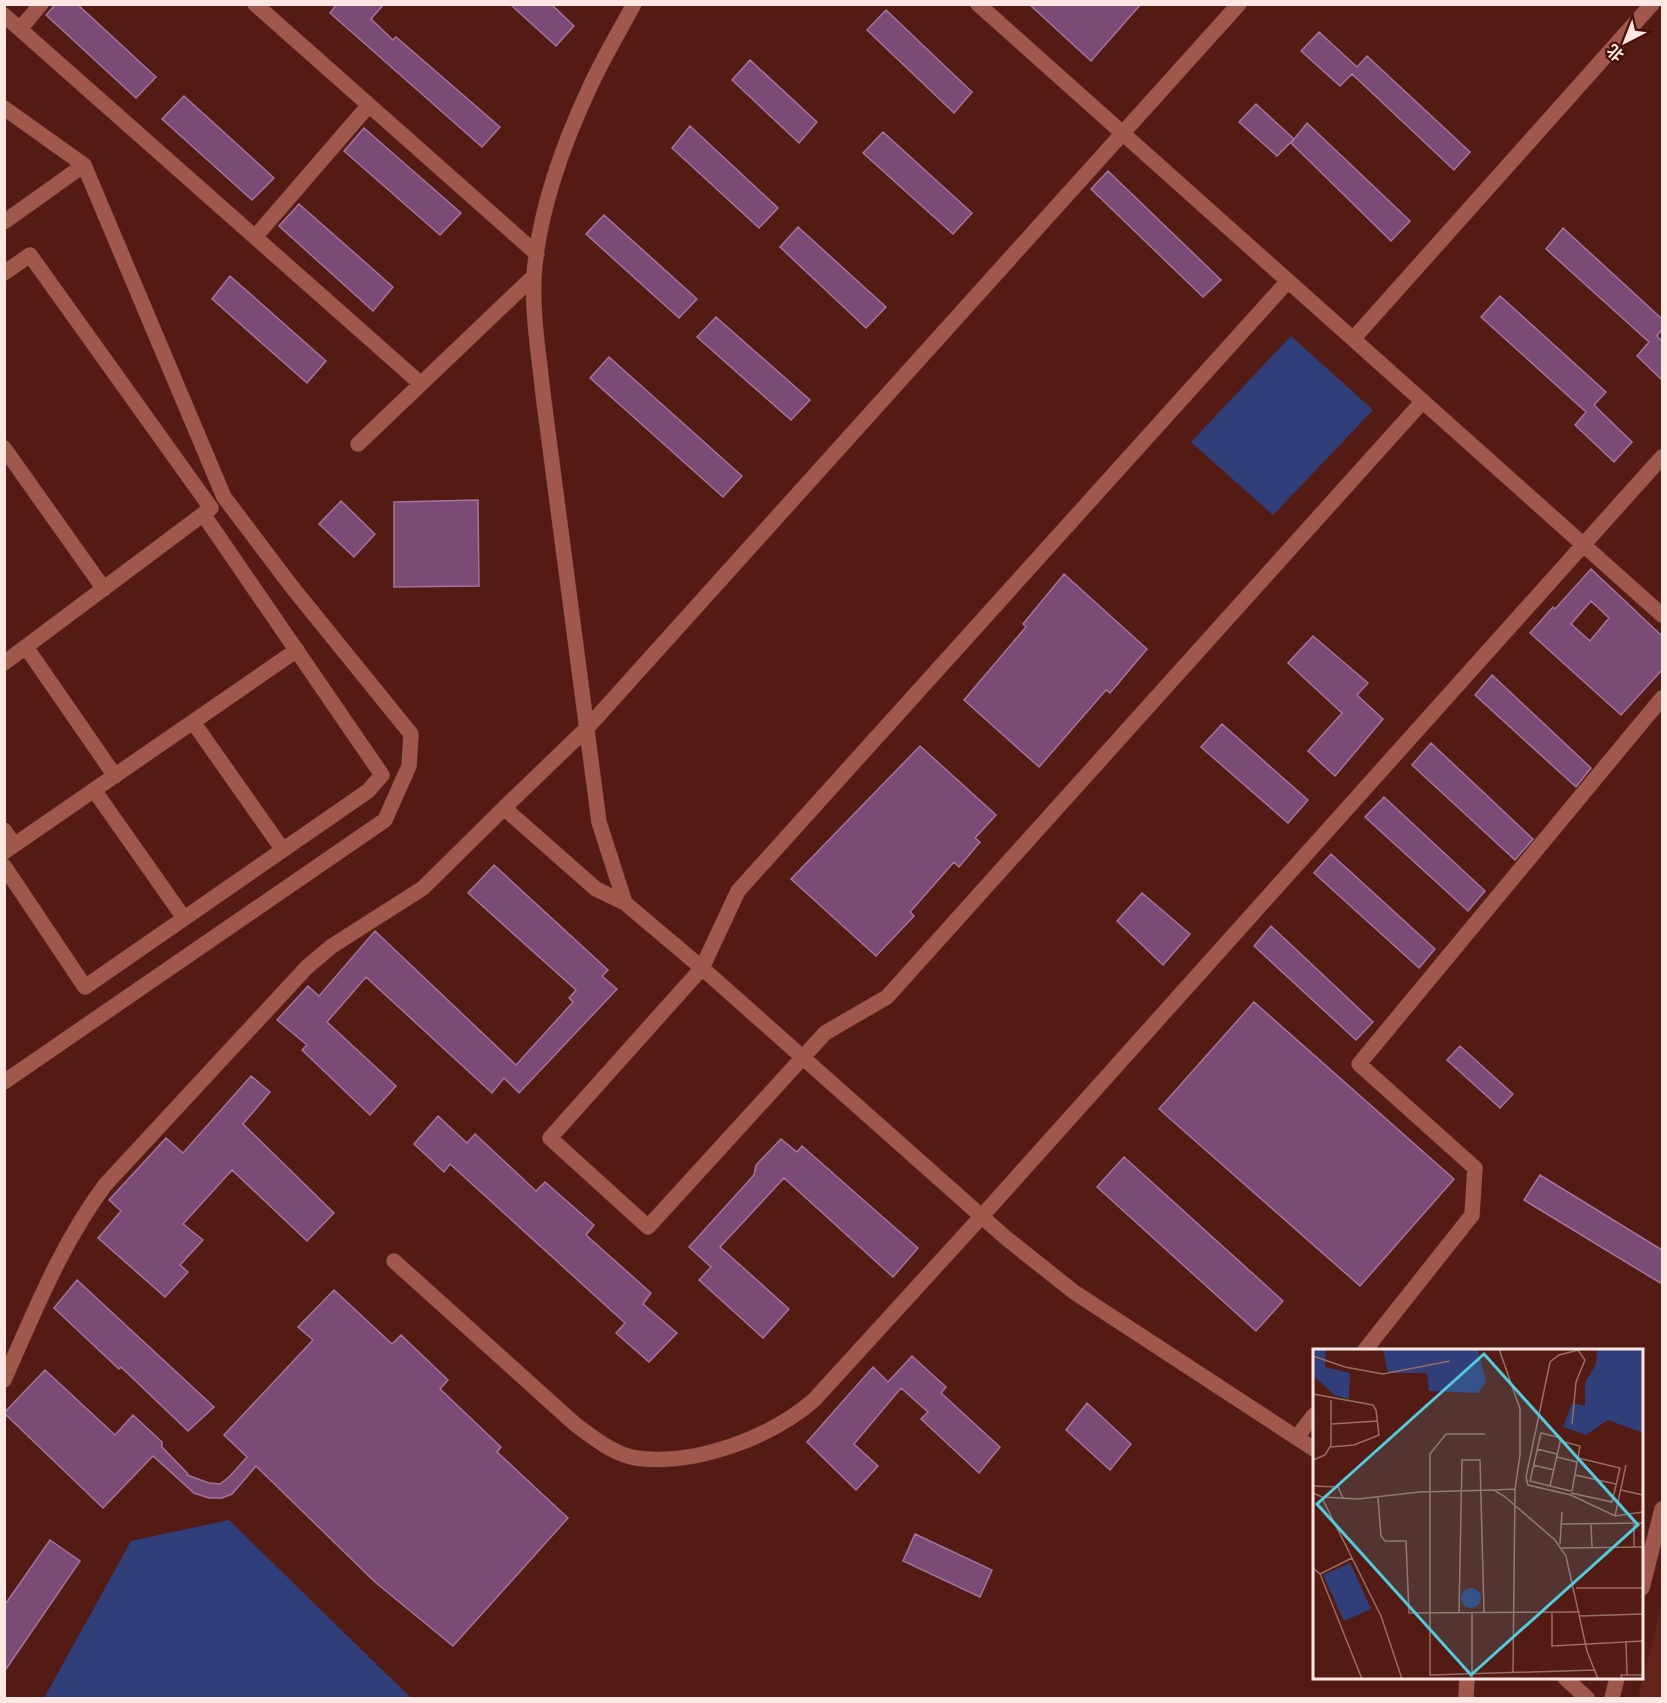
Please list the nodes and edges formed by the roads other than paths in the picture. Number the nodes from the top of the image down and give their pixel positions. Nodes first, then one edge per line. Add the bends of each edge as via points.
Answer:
1 (41, 4) edge
2 (255, 4) edge
3 (634, 4) edge
4 (978, 4) edge
5 (1239, 4) edge
6 (1652, 4) edge
7 (1658, 4) edge
8 (1662, 8) edge
9 (4, 15) edge
10 (20, 29) junction
11 (369, 105) junction
12 (4, 108) edge
13 (1123, 134) junction
14 (84, 165) junction
15 (4, 222) edge
16 (255, 237) junction
17 (537, 254) junction
18 (4, 273) edge
19 (534, 276) junction
20 (1288, 281) junction
21 (1354, 338) junction
22 (421, 384) junction
23 (1423, 401) junction
24 (357, 444) dead end
25 (4, 448) edge
26 (1662, 458) edge
27 (224, 497) junction
28 (207, 511) junction
29 (1585, 544) junction
30 (104, 589) junction
31 (1662, 615) edge
32 (26, 647) junction
33 (297, 650) junction
34 (4, 663) edge
35 (1662, 698) edge
36 (193, 722) junction
37 (588, 728) junction
38 (115, 776) junction
39 (94, 790) junction
40 (504, 808) junction
41 (4, 830) edge
42 (10, 848) edge
43 (283, 850) junction
44 (4, 866) edge
45 (625, 903) junction
46 (184, 918) junction
47 (702, 968) junction
48 (802, 1059) junction
49 (4, 1082) edge
50 (981, 1217) junction
51 (394, 1261) dead end
52 (1366, 1349) edge
53 (4, 1380) edge
54 (1313, 1416) edge
55 (1297, 1437) junction
56 (1313, 1448) edge
57 (1662, 1509) edge
58 (1643, 1580) edge
59 (1467, 1679) edge
60 (1567, 1679) edge
61 (1617, 1679) edge
62 (1466, 1698) edge
63 (1587, 1698) edge
64 (1612, 1698) edge

1 - 10 street
2 - 11 street
3 - 17 street via 589,87 570,133 553,181
4 - 13 street
5 - 13 street
6 - 21 street
7 - 8 street
9 - 10 street
10 - 16 street
11 - 16 street
11 - 17 street
12 - 14 street
13 - 20 street
13 - 37 street
14 - 15 street
14 - 27 street
16 - 22 street
17 - 19 street
18 - 28 street via 30,255
19 - 22 street
19 - 37 street via 543,394
20 - 21 street
20 - 47 street via 738,891
21 - 23 street
22 - 24 street
23 - 29 street
23 - 48 street via 887,997 825,1033
25 - 30 street
26 - 29 street
27 - 28 street
27 - 49 street via 411,734 409,766 385,820
28 - 30 street
28 - 33 street
29 - 31 street
29 - 50 street
30 - 32 street
32 - 34 street
32 - 38 street
33 - 36 street
33 - 43 street via 382,775 368,791
35 - 52 street via 1359,1064 1475,1168 1472,1215
36 - 38 street
36 - 43 street
37 - 40 street
37 - 45 street via 599,822
38 - 39 street
39 - 42 street
39 - 46 street
40 - 45 street via 596,889
40 - 53 street via 423,888 332,946 307,967 105,1185 57,1262
41 - 42 street
43 - 46 street
44 - 46 street via 85,987
45 - 47 street
47 - 48 street
47 - 48 street via 550,1138 648,1227
48 - 50 street
50 - 51 street via 796,1416 758,1437 702,1454 660,1459 634,1458 609,1449 576,1425
50 - 55 street via 1074,1292
54 - 55 street
55 - 56 street
57 - 58 street
59 - 62 street
60 - 63 street
61 - 64 street

